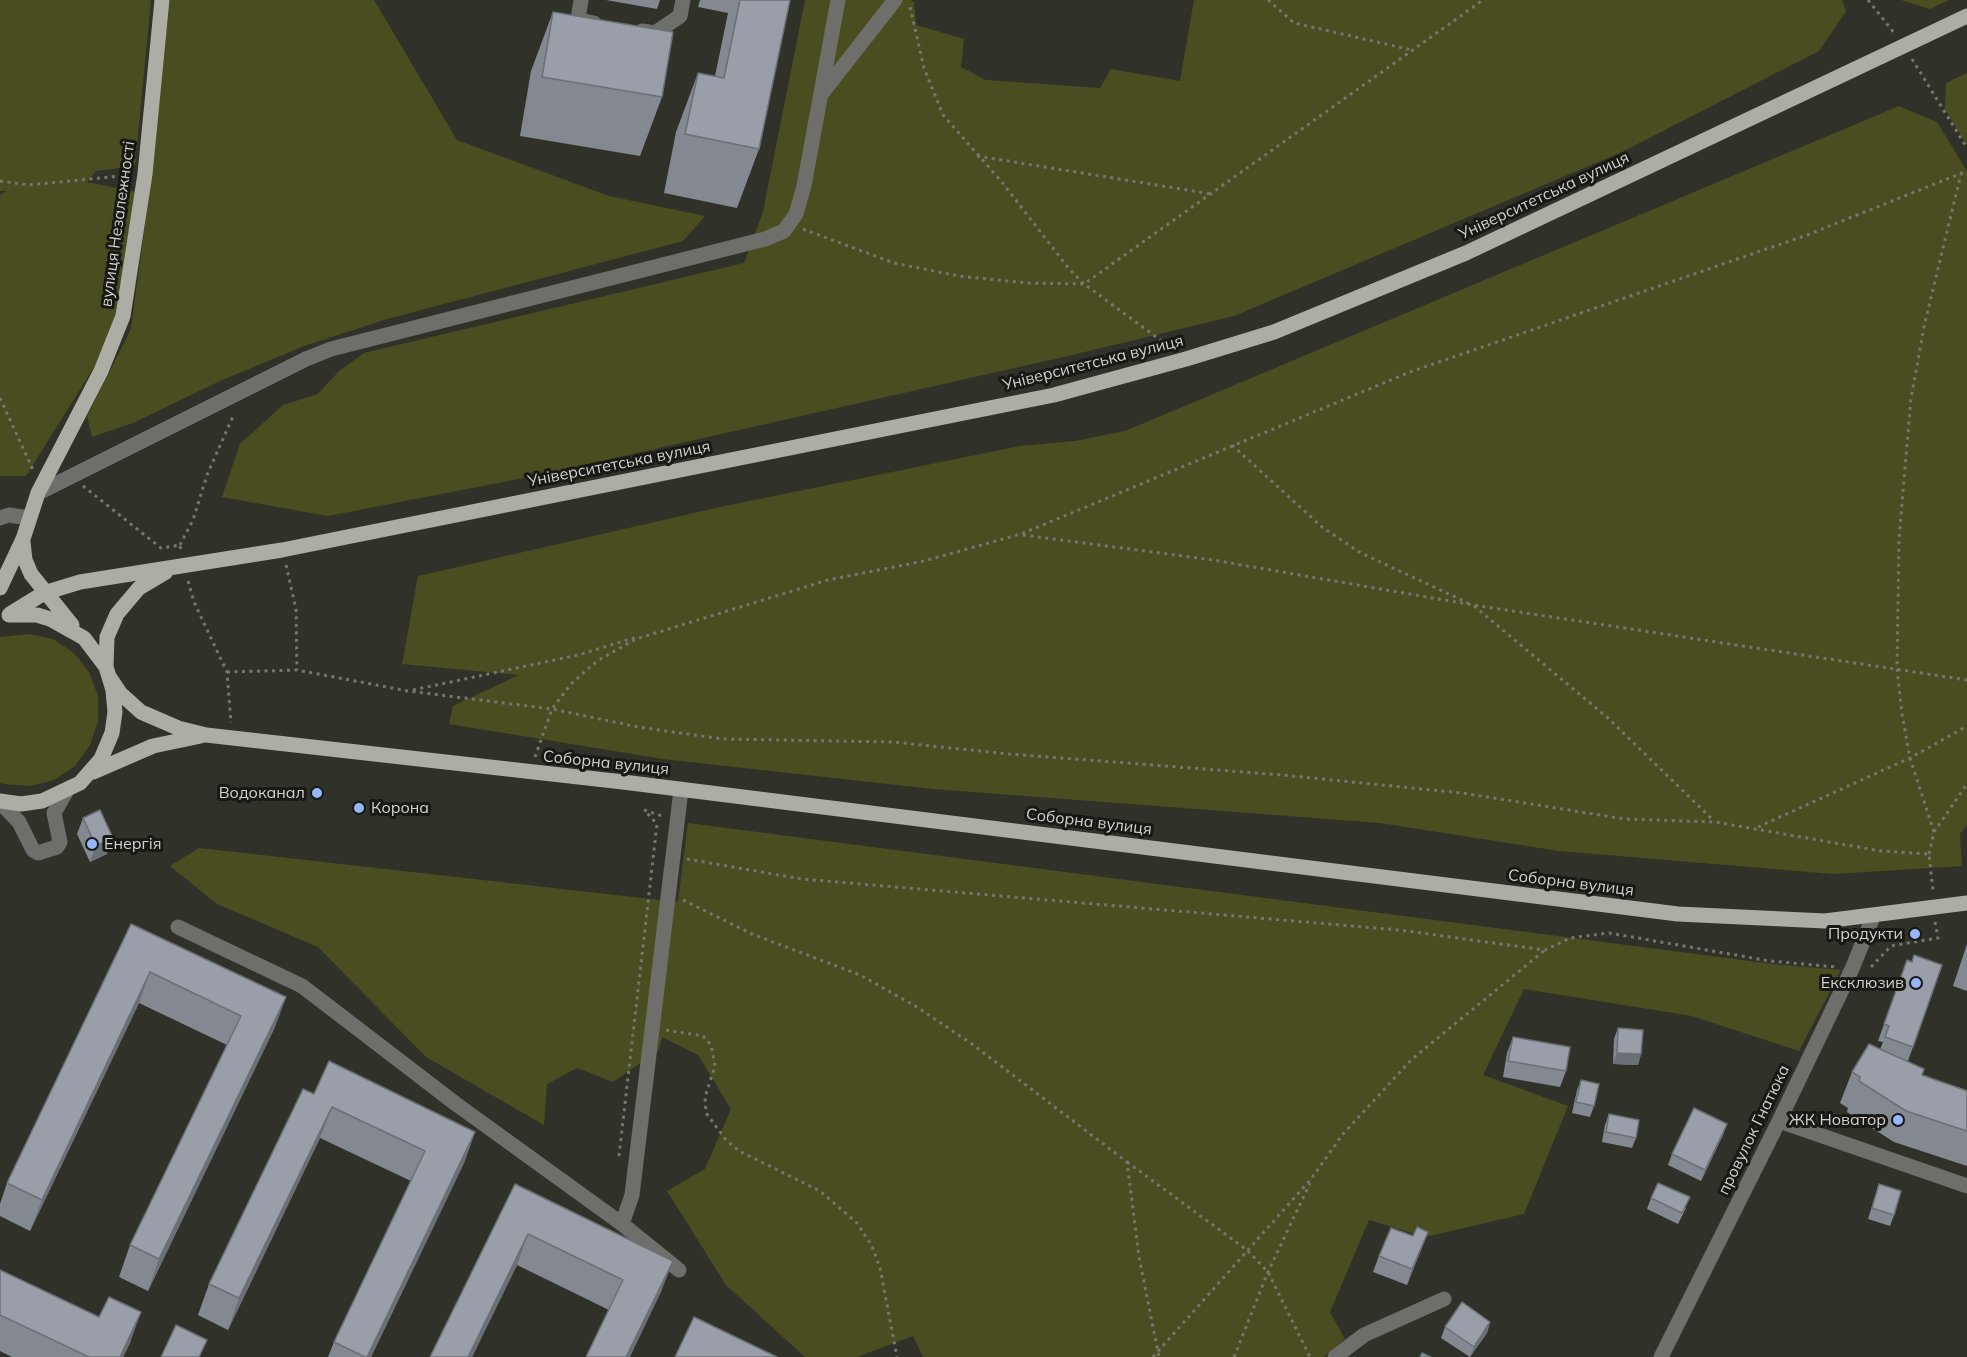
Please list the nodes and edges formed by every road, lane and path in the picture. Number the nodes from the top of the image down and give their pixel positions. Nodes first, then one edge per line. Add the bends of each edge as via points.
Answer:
1 (162, 0) edge
2 (581, 0) edge
3 (683, 0) edge
4 (838, 0) edge
5 (895, 0) edge
6 (907, 0) edge
7 (1268, 0) edge
8 (1483, 0) edge
9 (1868, 0) edge
10 (1967, 16) edge
11 (1904, 46) junction
12 (1412, 51) junction
13 (821, 95) junction
14 (1967, 147) edge
15 (977, 156) junction
16 (1967, 171) edge
17 (145, 174) junction
18 (1961, 174) junction
19 (0, 181) edge
20 (1212, 194) junction
21 (791, 223) junction
22 (1084, 284) junction
23 (1186, 359) junction
24 (245, 392) junction
25 (0, 398) edge
26 (1232, 445) junction
27 (70, 476) junction
28 (38, 493) junction
29 (0, 518) edge
30 (28, 518) junction
31 (1021, 534) junction
32 (24, 539) junction
33 (180, 545) junction
34 (282, 550) junction
35 (178, 568) junction
36 (0, 588) edge
37 (44, 593) junction
38 (1473, 605) junction
39 (5, 616) edge
40 (660, 630) junction
41 (84, 638) junction
42 (1897, 668) junction
43 (297, 670) junction
44 (108, 672) junction
45 (226, 672) junction
46 (1967, 680) edge
47 (408, 691) junction
48 (552, 709) junction
49 (1967, 726) edge
50 (206, 735) junction
51 (232, 738) junction
52 (1910, 758) junction
53 (92, 772) junction
54 (530, 773) junction
55 (1967, 784) edge
56 (681, 789) junction
57 (66, 792) junction
58 (0, 801) edge
59 (644, 810) dead end
60 (1715, 822) junction
61 (1757, 828) junction
62 (1934, 832) junction
63 (1929, 854) junction
64 (672, 856) junction
65 (668, 892) junction
66 (1967, 903) edge
67 (1932, 908) junction
68 (1873, 916) junction
69 (178, 927) dead end
70 (1545, 950) junction
71 (1852, 969) junction
72 (652, 1028) junction
73 (1779, 1121) junction
74 (619, 1156) dead end
75 (1127, 1162) junction
76 (1311, 1179) junction
77 (1967, 1186) edge
78 (622, 1224) junction
79 (1247, 1250) junction
80 (679, 1270) dead end
81 (1268, 1272) junction
82 (1444, 1299) dead end
83 (1158, 1355) edge
84 (897, 1357) edge
85 (1153, 1357) edge
86 (1234, 1357) edge
87 (1310, 1357) edge
88 (1335, 1357) edge
89 (1661, 1357) edge

1 - 17 main road, вулиця Незалежності
2 - 3 street via 578,20 655,33 680,16
4 - 13 street
5 - 13 street
6 - 15 path via 937,104 951,128
7 - 12 path via 1294,23
8 - 12 path
9 - 11 path
10 - 11 main road, Університетська вулиця
11 - 14 path
11 - 23 main road, Університетська вулиця via 1466,253 1274,332
12 - 20 path
13 - 21 street via 804,186
15 - 20 path
15 - 22 path
16 - 18 path
17 - 19 path via 28,185
17 - 28 main road, вулиця Незалежності via 119,330
18 - 26 path via 1807,235 1410,372
18 - 42 path via 1911,398 1899,538
20 - 22 path
21 - 22 path via 905,265 993,280
21 - 24 street via 784,231 765,239 354,342 306,359
22 - 23 path
23 - 34 main road, Університетська вулиця via 1054,395
24 - 27 street
24 - 33 path via 216,450 193,520
25 - 28 path via 28,454
26 - 31 path
26 - 38 path via 1287,497 1359,552
27 - 28 street
27 - 33 path via 161,548
28 - 30 main road, вулиця Незалежності
29 - 30 street
30 - 32 main road, вулиця Незалежності
31 - 38 path via 1213,560
31 - 40 path via 924,561 828,580
32 - 36 main road, вулиця Незалежності
32 - 37 main road, вулиця Незалежності via 28,568
33 - 35 path
34 - 35 main road, Університетська вулиця
34 - 43 path via 296,609
35 - 37 main road, Університетська вулиця via 104,577
35 - 44 main road, Університетська вулиця via 139,588 123,606 107,637
35 - 45 path
37 - 39 main road, Університетська вулиця
37 - 41 main road, вулиця Незалежності
38 - 42 path
38 - 60 path via 1608,718
39 - 41 main road via 37,615 62,623
40 - 47 path via 578,655
40 - 48 path via 597,661 571,684
41 - 44 main road, вулиця Незалежності
42 - 46 path
42 - 52 path
43 - 45 path
43 - 47 path
44 - 50 main road, Соборна вулиця via 120,693 141,712
44 - 53 main road, Університетська вулиця via 115,702 113,727 108,745
45 - 51 path
47 - 48 path
48 - 54 path
48 - 60 path via 723,739 893,742 1440,791 1625,819
49 - 52 path
50 - 51 main road, Соборна вулиця
50 - 53 main road, Соборна вулиця via 153,746
51 - 54 main road, Соборна вулиця
52 - 61 path
52 - 62 path
53 - 57 main road
54 - 56 main road, Соборна вулиця
55 - 62 path
56 - 64 street
56 - 68 main road, Соборна вулиця via 1678,914 1825,921
57 - 58 main road via 21,804
57 - 58 street via 54,813 60,842 57,847 38,853
59 - 74 path via 657,824
60 - 61 path
61 - 63 path via 1881,851
62 - 63 path
63 - 67 path
64 - 65 street
64 - 70 path via 802,879 1399,930
65 - 72 street
65 - 75 path via 718,919 860,975 917,1007
66 - 67 main road, Соборна вулиця
67 - 68 main road, Соборна вулиця
67 - 71 path via 1938,938 1891,946 1868,970
68 - 71 street, провулок Гнатюка
69 - 78 street via 302,986
70 - 71 path via 1570,938 1609,933 1770,961
70 - 76 path via 1412,1059 1343,1134
71 - 73 street, провулок Гнатюка
72 - 78 street via 632,1195
72 - 84 path via 703,1036 711,1045 715,1066 705,1097 706,1113 726,1140 739,1151 820,1191 857,1223 880,1268
73 - 77 street
73 - 89 street, провулок Гнатюка
75 - 79 path
75 - 83 path via 1139,1257
76 - 79 path
76 - 81 path
78 - 80 street
79 - 81 path
79 - 83 path
81 - 86 path
81 - 87 path
82 - 88 street via 1365,1335
83 - 85 path

